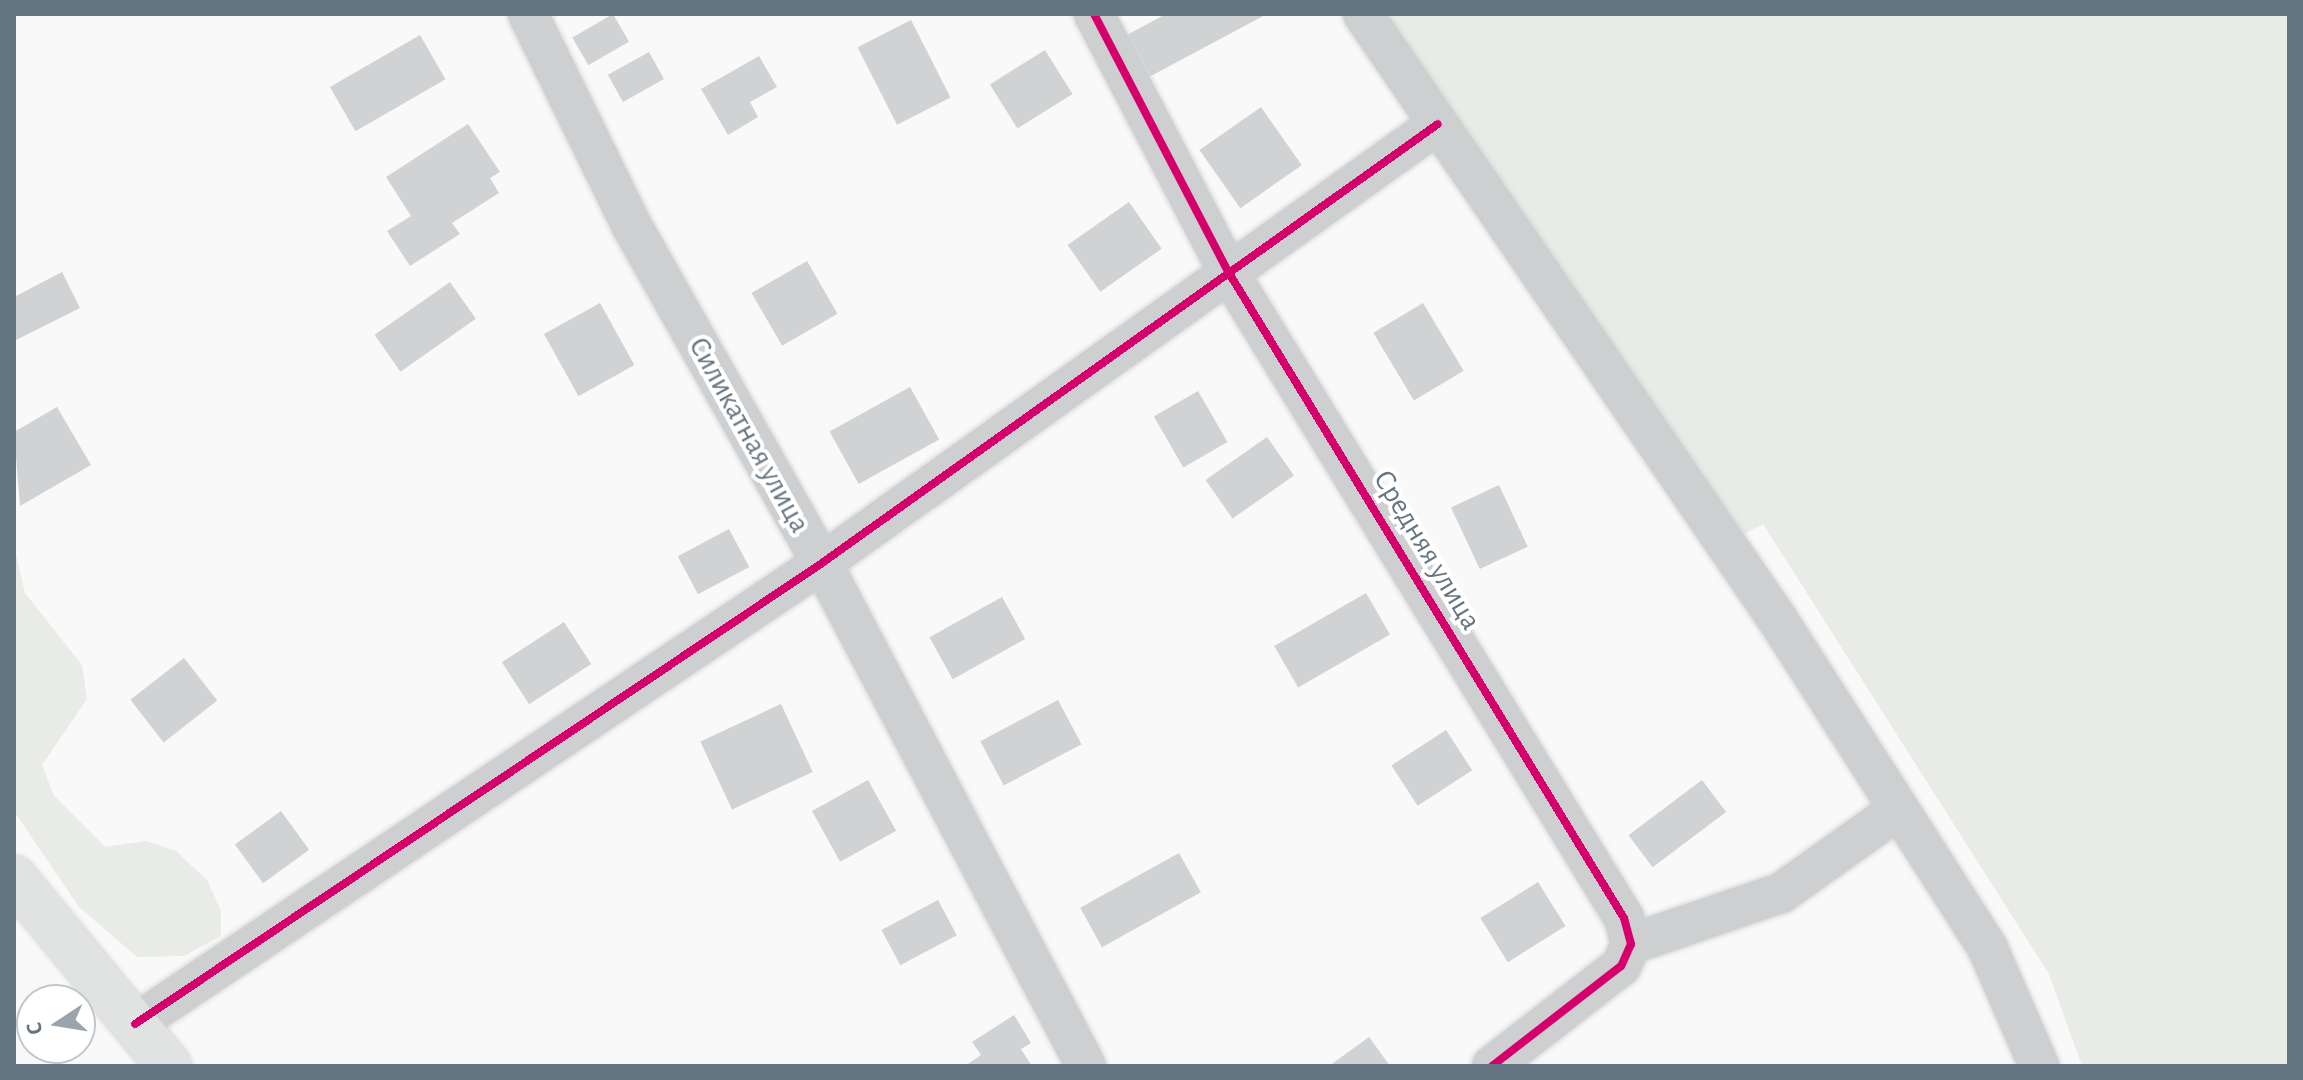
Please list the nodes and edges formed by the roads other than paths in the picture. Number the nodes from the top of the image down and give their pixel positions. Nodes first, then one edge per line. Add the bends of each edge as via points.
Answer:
1 (528, 14) edge
2 (1094, 14) edge
3 (1363, 14) edge
4 (1438, 124) junction
5 (1229, 273) junction
6 (822, 563) junction
7 (1898, 810) junction
8 (14, 878) edge
9 (1631, 944) junction
10 (135, 1024) junction
11 (169, 1066) edge
12 (1086, 1066) edge
13 (1492, 1066) edge
14 (2039, 1066) edge

1 - 6 street, Силикатная улица via 633,228
2 - 5 street, Средняя улица
3 - 4 street
4 - 5 street
4 - 7 street via 1670,458
5 - 6 street
5 - 9 street, Средняя улица via 1624,918
6 - 10 street
6 - 12 street, Силикатная улица
7 - 9 street via 1781,893
7 - 14 street via 1988,949
8 - 10 main road
9 - 13 street via 1621,966
10 - 11 main road

